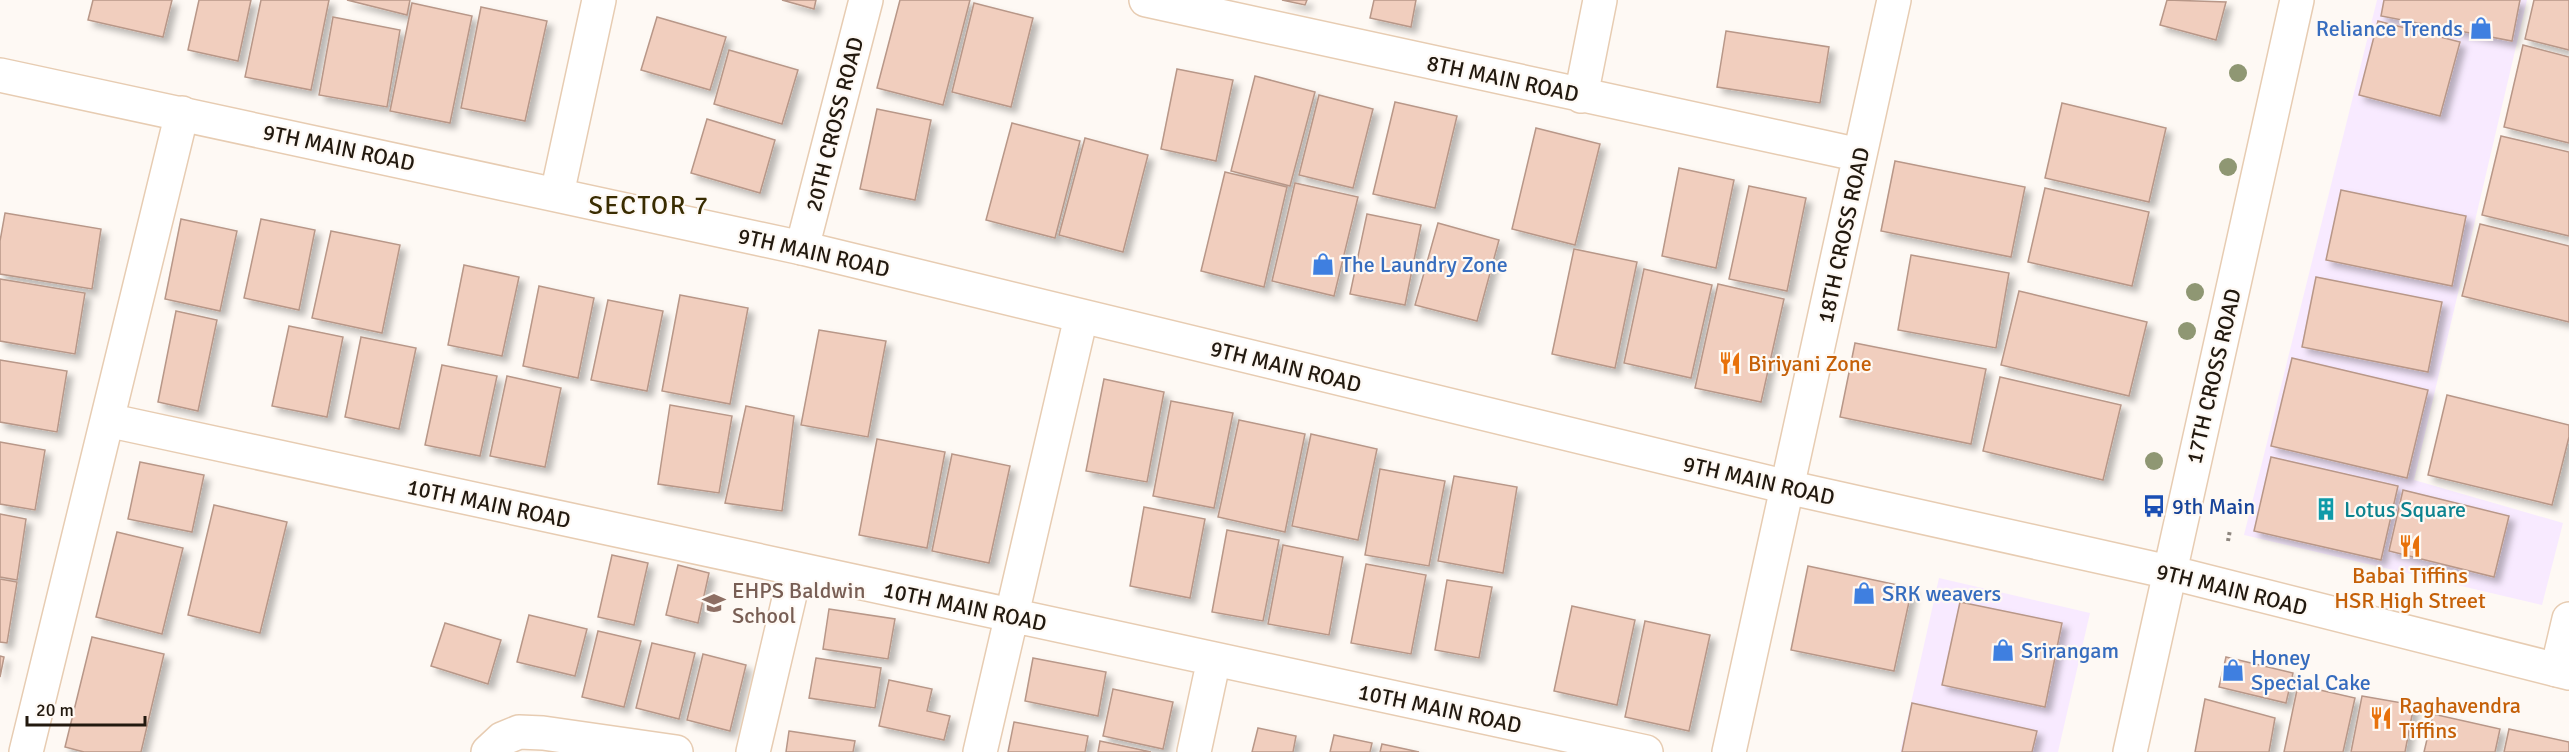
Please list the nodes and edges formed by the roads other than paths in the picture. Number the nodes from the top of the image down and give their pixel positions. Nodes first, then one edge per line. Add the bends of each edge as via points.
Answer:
1 (598, 0) edge
2 (866, 0) edge
3 (1146, 0) edge
4 (1600, 0) edge
5 (1894, 0) edge
6 (2297, 0) edge
7 (0, 75) edge
8 (1581, 96) junction
9 (182, 113) junction
10 (1860, 155) junction
11 (557, 194) junction
12 (802, 248) junction
13 (1081, 317) junction
14 (107, 420) junction
15 (1787, 487) junction
16 (796, 569) junction
17 (2169, 573) junction
18 (1011, 616) junction
19 (2569, 619) edge
20 (1214, 659) junction
21 (2563, 672) edge
22 (26, 752) edge
23 (488, 752) edge
24 (676, 752) edge
25 (753, 752) edge
26 (980, 752) edge
27 (1194, 752) edge
28 (1646, 752) edge
29 (1729, 752) edge
30 (2130, 752) edge

1 - 11 street
2 - 12 street, 20TH CROSS ROAD
3 - 8 street, 8TH MAIN ROAD
4 - 8 street
5 - 10 street, 18TH CROSS ROAD
6 - 17 street, 17TH CROSS ROAD
7 - 9 street, 9TH MAIN ROAD
8 - 10 street, 8TH MAIN ROAD
9 - 11 street, 9TH MAIN ROAD
9 - 14 street
10 - 15 street, 18TH CROSS ROAD
11 - 12 street, 9TH MAIN ROAD
12 - 13 street, 9TH MAIN ROAD
13 - 15 street, 9TH MAIN ROAD
13 - 18 street
14 - 16 street, 10TH MAIN ROAD
14 - 22 street
15 - 17 street, 9TH MAIN ROAD
15 - 29 street, 18TH CROSS ROAD
16 - 18 street, 10TH MAIN ROAD
16 - 25 street
17 - 21 street, 9TH MAIN ROAD
17 - 30 street, 17TH CROSS ROAD
18 - 20 street, 10TH MAIN ROAD
18 - 26 street
19 - 21 street
20 - 27 street
20 - 28 street, 10TH MAIN ROAD
23 - 24 street via 502,739 519,732

